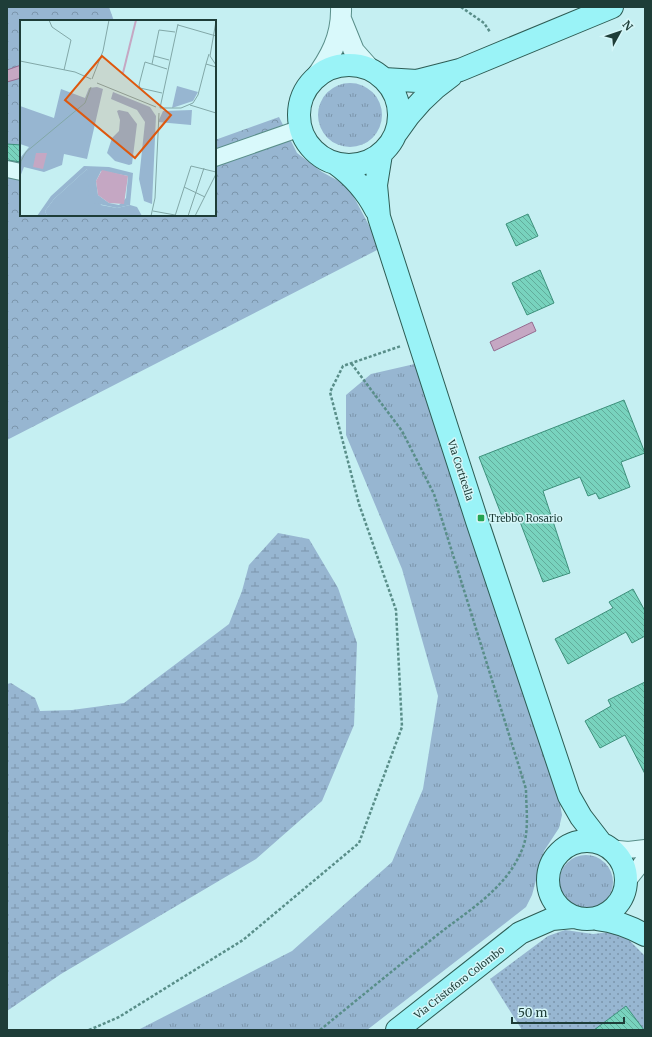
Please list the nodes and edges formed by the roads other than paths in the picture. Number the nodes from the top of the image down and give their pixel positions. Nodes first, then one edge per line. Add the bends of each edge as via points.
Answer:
1 (612, 7) edge
2 (341, 13) edge
3 (460, 70) junction
4 (377, 74) junction
5 (313, 81) junction
6 (301, 128) junction
7 (396, 134) junction
8 (381, 154) junction
9 (216, 158) edge
10 (335, 163) junction
11 (7, 169) edge
12 (20, 172) edge
13 (379, 217) junction
14 (569, 796) junction
15 (605, 846) junction
16 (645, 848) edge
17 (558, 854) junction
18 (645, 859) edge
19 (548, 886) junction
20 (626, 887) junction
21 (573, 917) junction
22 (597, 919) junction
23 (645, 930) edge
24 (520, 933) junction
25 (645, 936) edge
26 (397, 1030) edge

1 - 3 main road
2 - 4 street via 354,51
2 - 5 street via 334,49
3 - 4 main road via 417,81
3 - 7 main road via 424,97
4 - 5 main road via 352,66 333,68
4 - 7 main road via 397,100 399,123
5 - 6 main road via 305,93 302,104
6 - 9 street
6 - 10 main road via 312,148
7 - 8 main road
8 - 10 main road via 359,164
8 - 13 main road, Via Corticella via 376,185
10 - 13 main road via 362,186
11 - 12 street
13 - 14 main road, Via Corticella
14 - 15 main road, Via Corticella via 581,817
14 - 17 main road via 568,825
15 - 16 street via 628,850
15 - 17 main road via 592,841 578,842
15 - 20 main road via 624,866
17 - 19 main road via 548,874
18 - 20 street
19 - 21 main road via 556,905
19 - 24 main road, Via Cristoforo Colombo via 540,904
20 - 22 main road via 612,912
20 - 23 main road via 631,909
21 - 22 main road
21 - 24 main road, Via Cristoforo Colombo via 552,919
22 - 25 main road via 615,921
24 - 26 main road, Via Cristoforo Colombo

